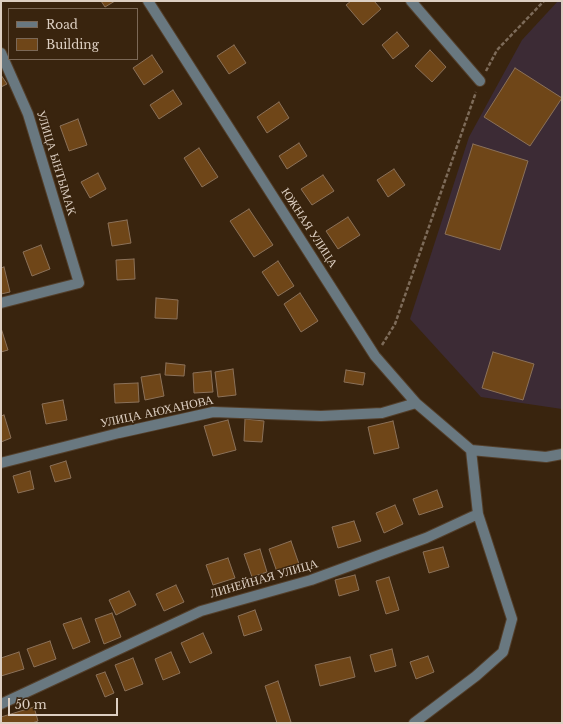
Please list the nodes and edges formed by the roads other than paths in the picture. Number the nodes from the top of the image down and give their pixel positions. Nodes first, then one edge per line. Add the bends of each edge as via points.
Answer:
1 (148, 1) edge
2 (411, 1) edge
3 (1, 52) edge
4 (480, 81) road end
5 (1, 303) edge
6 (416, 403) junction
7 (471, 450) junction
8 (562, 454) edge
9 (1, 463) edge
10 (478, 514) junction
11 (1, 704) edge
12 (414, 723) edge

1 - 6 street, ЮЖНАЯ УЛИЦА via 375,356
2 - 4 street
3 - 5 street, УЛИЦА ЫНТЫМАК via 28,114 80,283
6 - 7 street, ЮЖНАЯ УЛИЦА
6 - 9 street, УЛИЦА АЮХАНОВА via 382,413 321,416 214,412
7 - 8 street via 546,457
7 - 10 street
10 - 11 street, ЛИНЕЙНАЯ УЛИЦА via 426,538 311,580 201,611
10 - 12 street via 512,619 503,652

